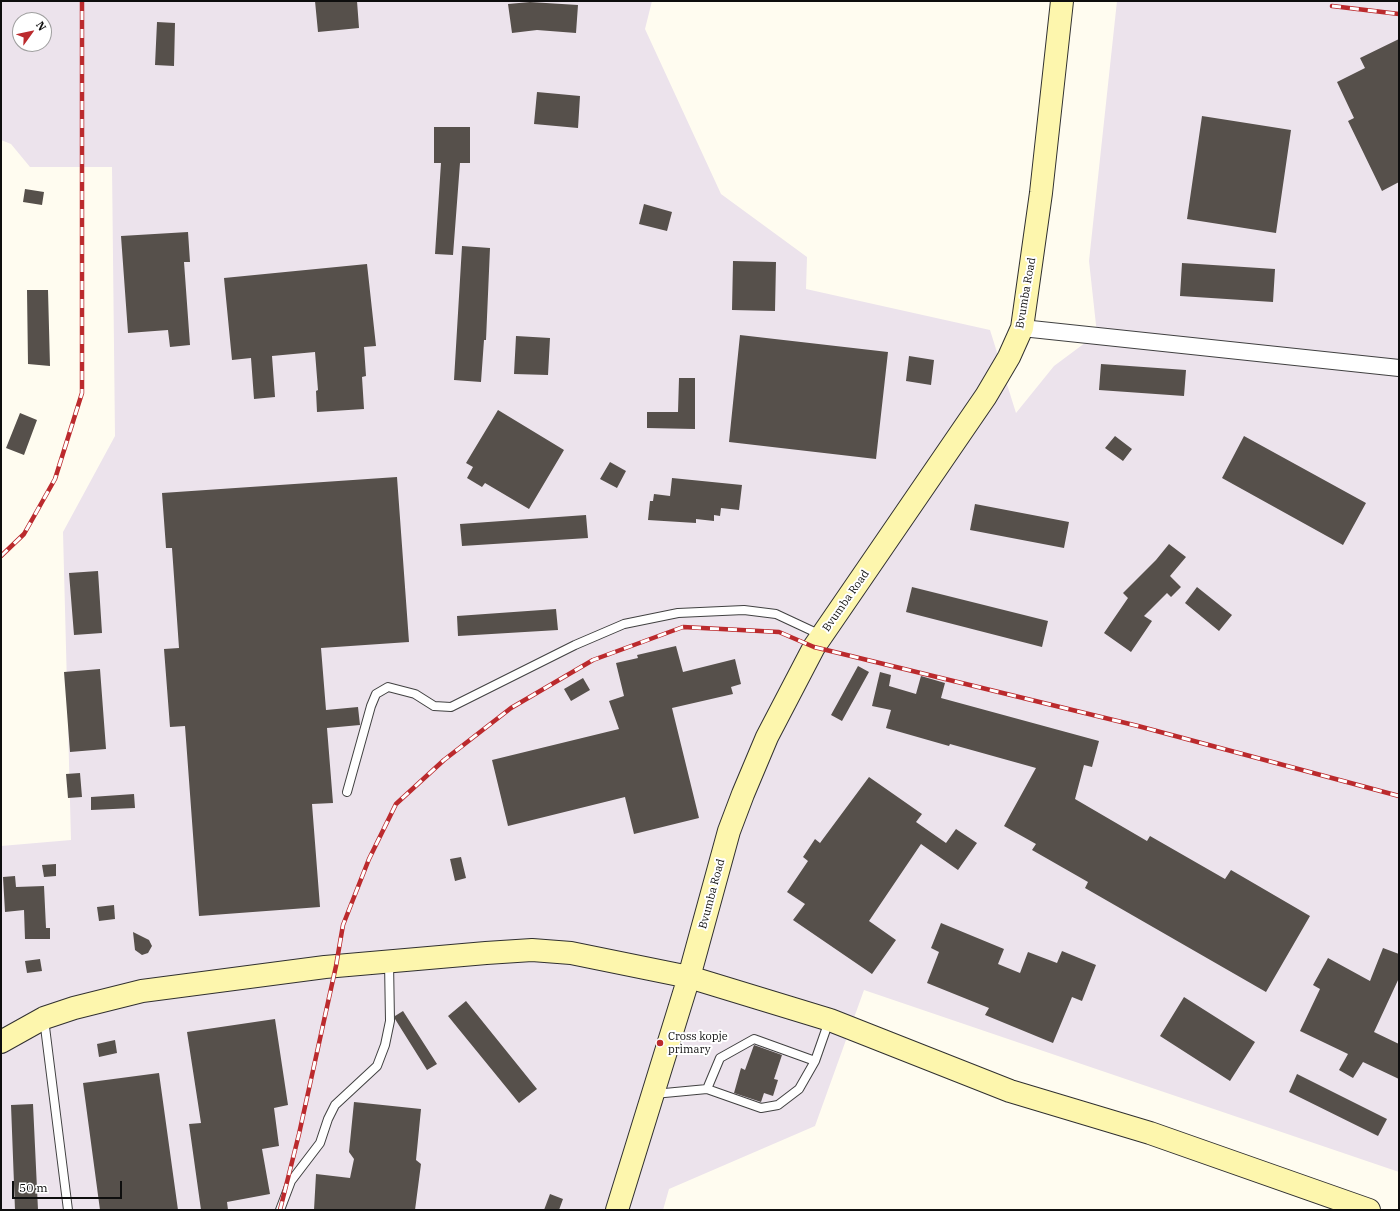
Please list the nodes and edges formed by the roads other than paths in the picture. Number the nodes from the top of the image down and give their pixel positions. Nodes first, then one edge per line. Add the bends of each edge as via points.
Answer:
1 (1062, 1) edge
2 (1022, 328) junction
3 (1399, 368) edge
4 (822, 636) junction
5 (348, 792) dead end
6 (389, 962) junction
7 (689, 977) junction
8 (44, 1018) junction
9 (830, 1020) junction
10 (1, 1042) edge
11 (815, 1061) junction
12 (708, 1089) junction
13 (652, 1094) junction
14 (68, 1210) edge
15 (280, 1210) edge
16 (617, 1210) edge
17 (1369, 1210) edge

1 - 2 street, Bvumba Road via 1041,193
2 - 3 street
2 - 4 street, Bvumba Road via 1009,357 986,396
4 - 5 lane via 776,614 744,610 678,613 624,624 575,645 451,707 434,706 415,694 388,687 376,694 371,706
4 - 7 street, Bvumba Road via 767,737 743,794 729,831
6 - 7 street via 532,950 571,953
6 - 8 street via 325,966 142,991
6 - 15 lane via 390,1021 377,1066 335,1105 320,1143 291,1181
7 - 9 street
7 - 13 street, Bvumba Road
8 - 10 street
8 - 14 lane
9 - 11 lane
9 - 17 street via 1010,1091 1150,1133
11 - 12 lane via 799,1089 778,1105 761,1108
11 - 12 lane via 754,1039 720,1058
12 - 13 lane
13 - 16 street, Bvumba Road

